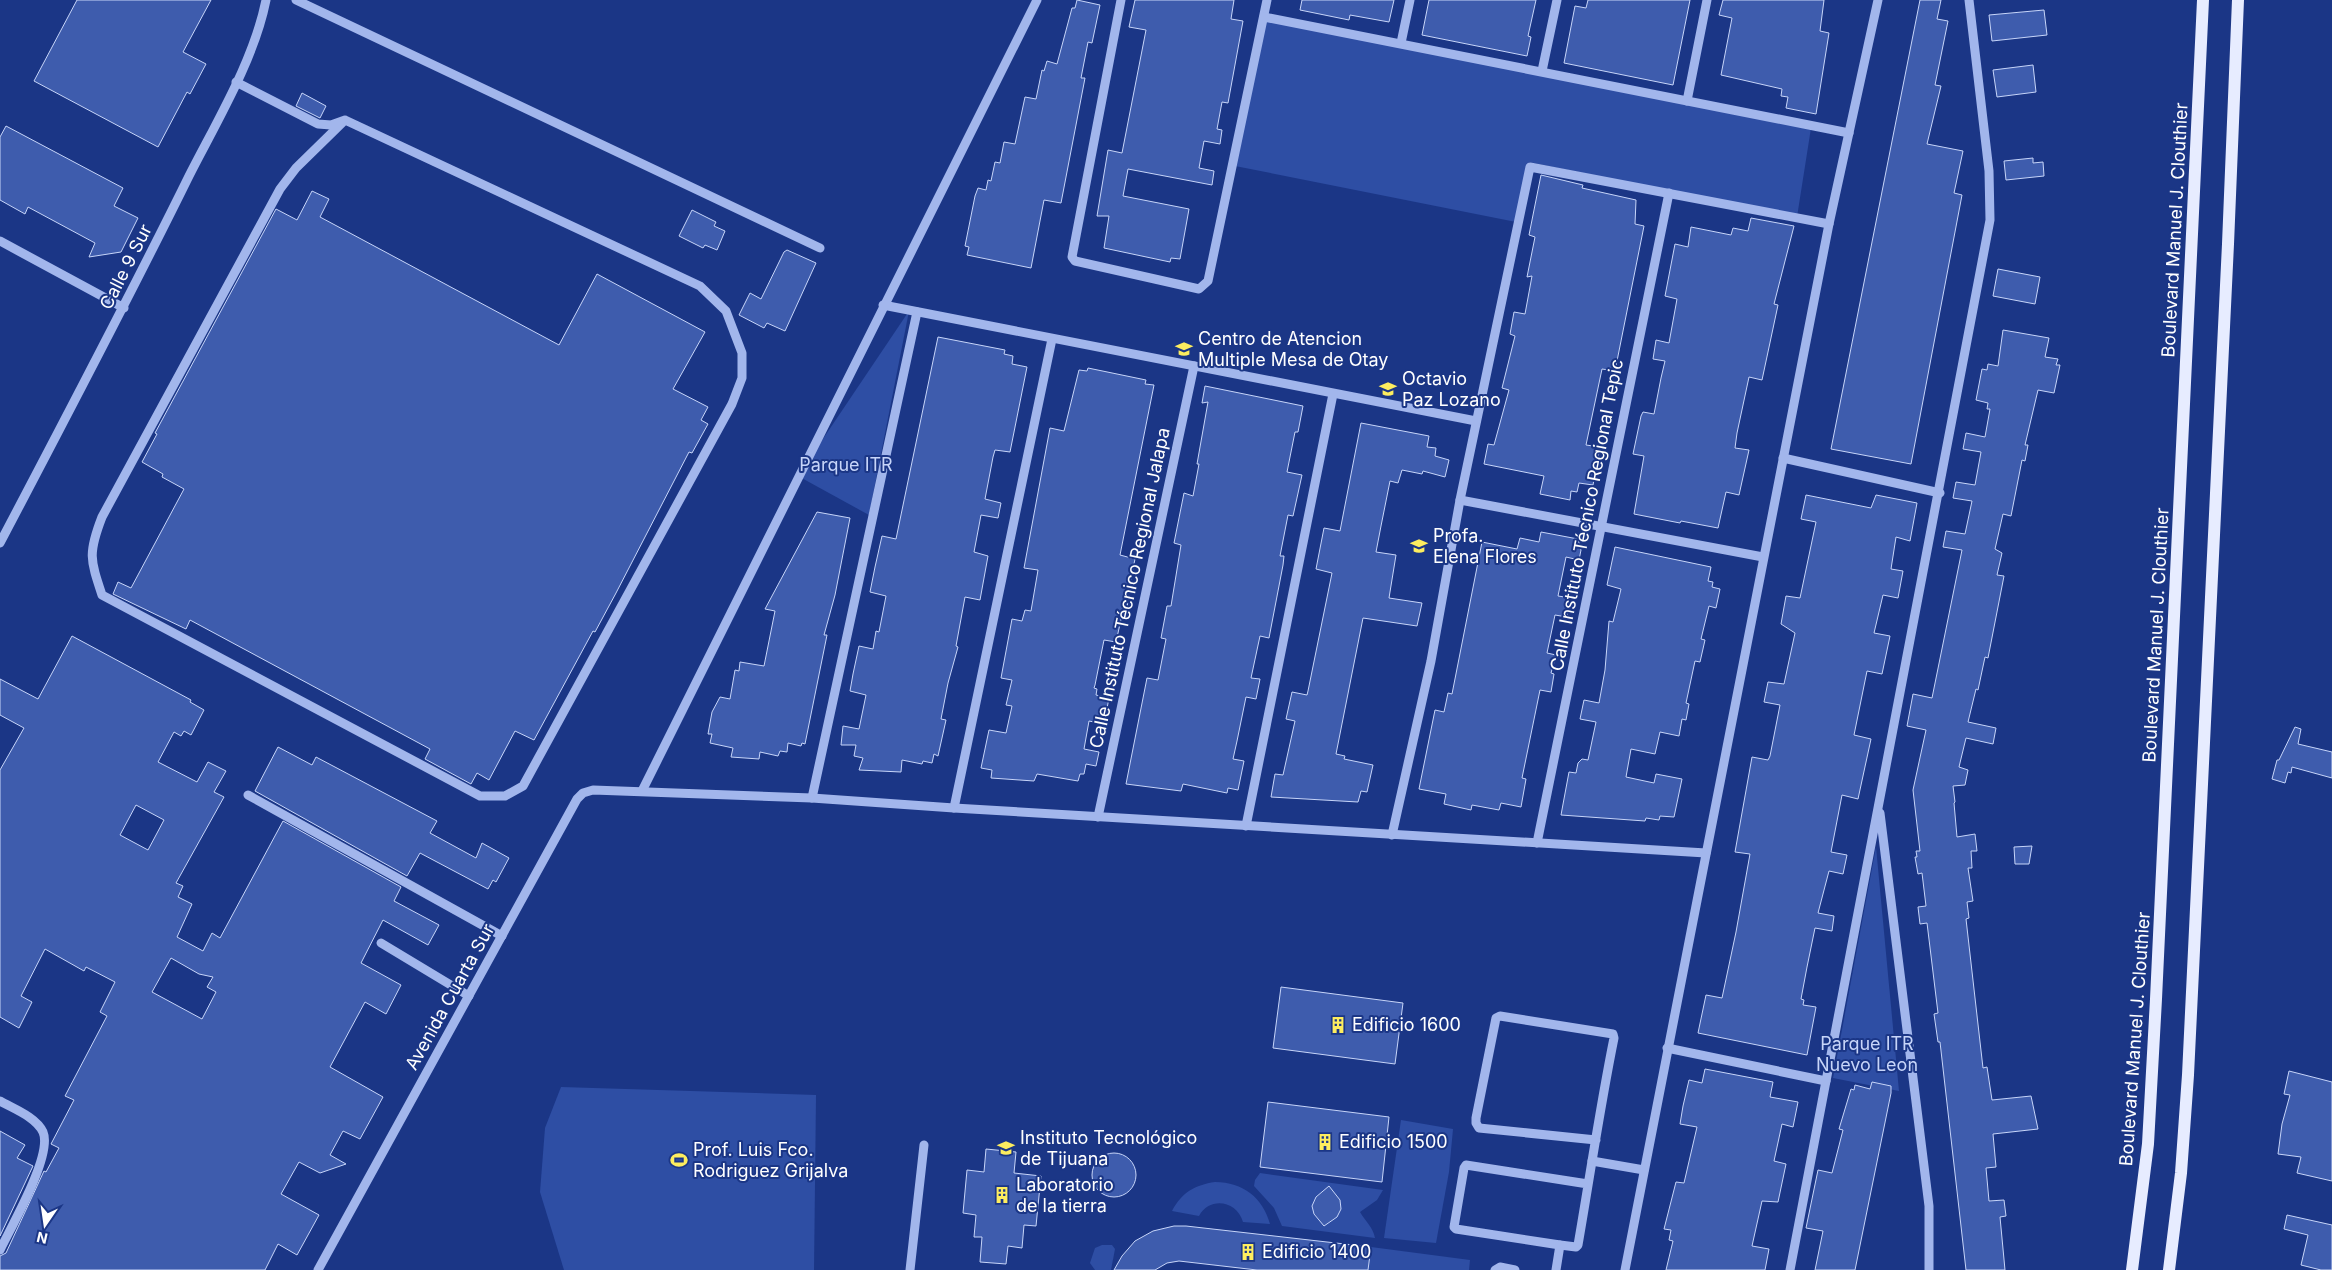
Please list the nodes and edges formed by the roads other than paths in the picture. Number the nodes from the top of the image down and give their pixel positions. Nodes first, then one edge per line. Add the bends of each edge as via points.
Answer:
1 (266, 0) edge
2 (296, 0) edge
3 (1038, 0) edge
4 (1120, 0) edge
5 (1267, 0) edge
6 (1410, 0) edge
7 (1557, 0) edge
8 (1707, 0) edge
9 (1878, 0) edge
10 (1970, 0) edge
11 (2203, 0) edge
12 (2238, 0) edge
13 (1264, 17) junction
14 (1401, 43) junction
15 (1542, 71) junction
16 (236, 82) junction
17 (1686, 101) junction
18 (345, 120) junction
19 (1849, 133) junction
20 (1669, 193) junction
21 (1829, 224) junction
22 (0, 241) edge
23 (820, 248) dead end
24 (883, 305) junction
25 (124, 308) junction
26 (917, 312) junction
27 (1052, 339) junction
28 (1194, 366) junction
29 (1334, 394) junction
30 (1476, 421) junction
31 (1783, 458) junction
32 (1940, 493) junction
33 (1460, 500) junction
34 (1601, 527) junction
35 (0, 543) edge
36 (1764, 557) junction
37 (642, 791) junction
38 (248, 795) dead end
39 (812, 798) junction
40 (1879, 805) junction
41 (954, 808) junction
42 (1098, 817) junction
43 (1246, 826) junction
44 (1392, 835) junction
45 (1537, 843) junction
46 (1706, 853) junction
47 (502, 936) junction
48 (381, 943) dead end
49 (469, 996) junction
50 (1668, 1048) junction
51 (1826, 1080) junction
52 (0, 1101) edge
53 (1596, 1140) junction
54 (924, 1145) dead end
55 (1592, 1161) junction
56 (1644, 1170) junction
57 (1588, 1184) junction
58 (1560, 1245) junction
59 (0, 1250) edge
60 (318, 1270) edge
61 (910, 1270) edge
62 (1495, 1270) edge
63 (1515, 1270) edge
64 (1556, 1270) edge
65 (1624, 1270) edge
66 (1790, 1270) edge
67 (1929, 1270) edge
68 (2132, 1270) edge
69 (2169, 1270) edge

1 - 16 street, Calle 9 Sur via 261,25
2 - 23 street
3 - 24 street
4 - 13 street via 1072,257 1075,261 1199,289 1208,281
5 - 13 street
6 - 14 street
7 - 15 street
8 - 17 street
9 - 19 street
10 - 32 street via 1989,171 1990,220
11 - 68 main road, Boulevard Manuel J. Clouthier via 2156,1009 2148,1144
12 - 69 main road via 2188,1075 2181,1173
13 - 14 street
14 - 15 street
15 - 17 street
16 - 18 street via 318,124 331,125
16 - 25 street, Calle 9 Sur
17 - 19 street
18 - 18 street via 700,286 726,311 742,353 742,378 732,404 523,786 505,796 480,796 102,595 91,564 93,540 102,517 280,189 296,168
19 - 21 street
20 - 21 street
20 - 30 street via 1531,166
20 - 34 street, Calle Instituto Técnico Regional Tepic
21 - 31 street
22 - 25 street
24 - 26 street
24 - 37 street
25 - 35 street, Calle 9 Sur
26 - 27 street
26 - 39 street
27 - 28 street
27 - 41 street
28 - 29 street
28 - 42 street, Calle Instituto Técnico Regional Jalapa
29 - 30 street
29 - 43 street
30 - 33 street
31 - 32 street
31 - 36 street
32 - 40 street
33 - 34 street
33 - 44 street via 1431,661
34 - 36 street
34 - 45 street, Calle Instituto Técnico Regional Tepic
36 - 46 street
37 - 39 street, Avenida Cuarta Sur
37 - 47 street, Avenida Cuarta Sur via 593,790 576,799
38 - 47 street
39 - 41 street, Avenida Cuarta Sur
40 - 51 street
40 - 67 street via 1929,1206
41 - 42 street, Avenida Cuarta Sur
42 - 43 street, Avenida Cuarta Sur
43 - 44 street, Avenida Cuarta Sur
44 - 45 street, Avenida Cuarta Sur
45 - 46 street, Avenida Cuarta Sur
46 - 50 street
47 - 49 street, Avenida Cuarta Sur
48 - 49 street
49 - 60 street, Avenida Cuarta Sur
50 - 51 street
50 - 56 street
51 - 66 street
52 - 59 street via 33,1120 43,1133 45,1146 37,1175
53 - 53 street via 1479,1128 1476,1124 1496,1018 1500,1016 1613,1034
53 - 55 street
54 - 61 street
55 - 56 street
55 - 57 street
56 - 65 street
57 - 58 street via 1578,1245
57 - 58 street via 1466,1165 1464,1168 1454,1225 1456,1229
58 - 64 street
62 - 63 street via 1500,1267

